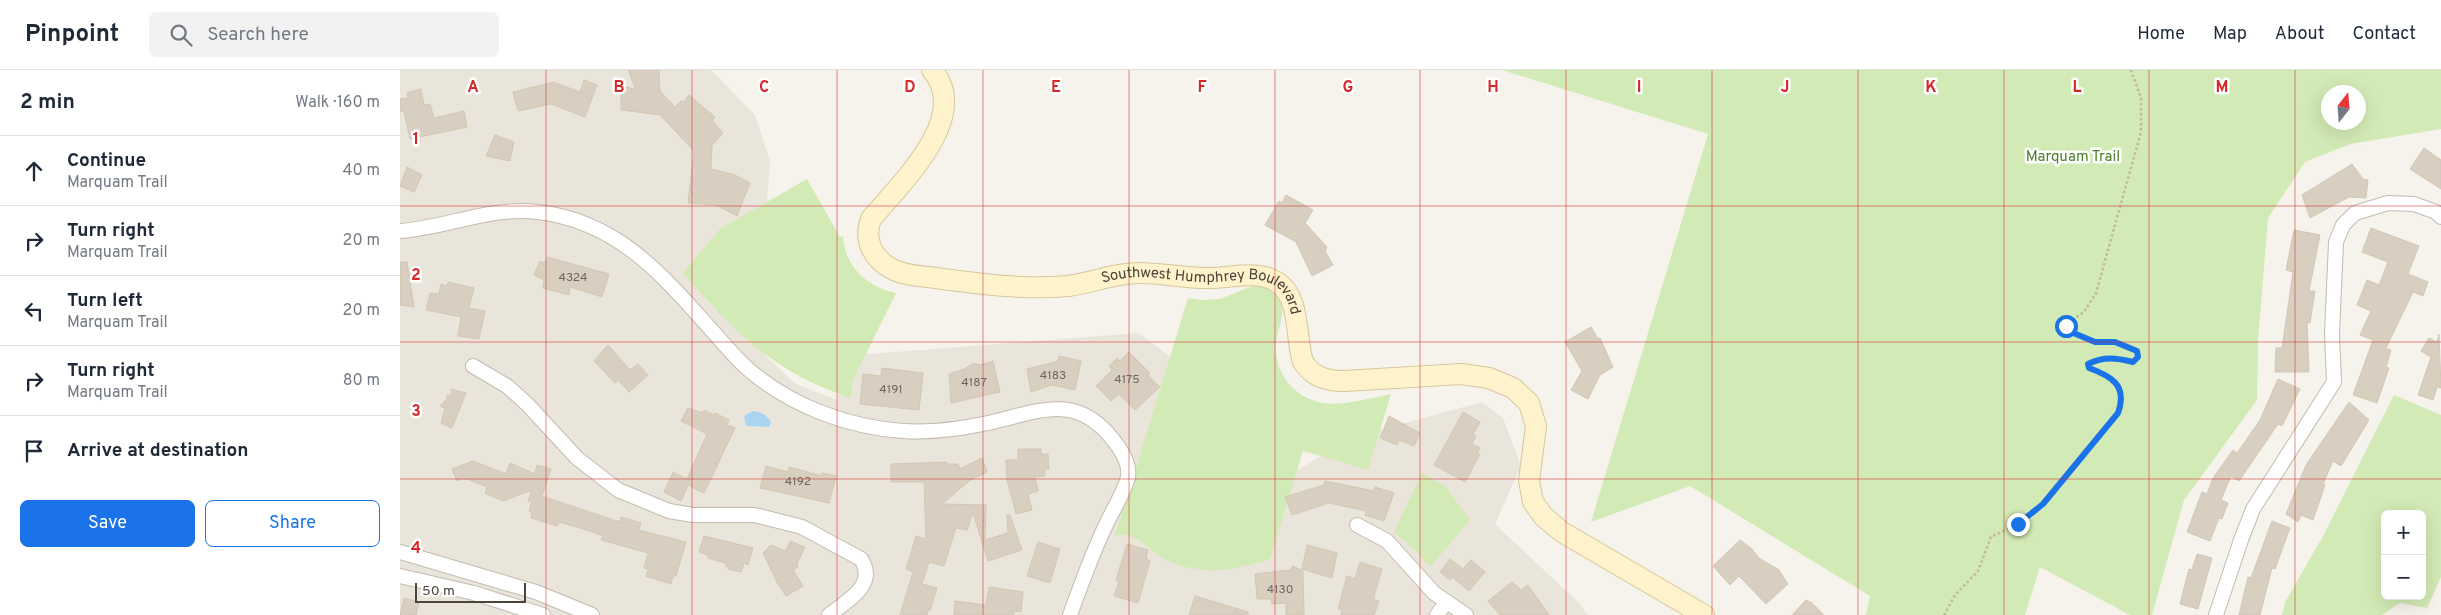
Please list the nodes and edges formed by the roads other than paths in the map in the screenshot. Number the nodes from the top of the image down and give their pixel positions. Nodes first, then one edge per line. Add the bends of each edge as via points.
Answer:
1 (932, 70) edge
2 (2441, 217) edge
3 (400, 231) edge
4 (472, 366) dead end
5 (1357, 526) dead end
6 (400, 552) edge
7 (400, 576) edge
8 (1446, 602) junction
9 (543, 615) edge
10 (592, 615) edge
11 (829, 615) edge
12 (1070, 615) edge
13 (1437, 615) edge
14 (1466, 615) edge
15 (1704, 615) edge
16 (2216, 615) edge

1 - 15 main road, Southwest Humphrey Boulevard via 939,79 943,98 939,131 868,227 872,251 893,270 978,284 1032,286 1070,285 1139,273 1270,278 1284,288 1292,302 1303,362 1323,379 1344,381 1473,374 1501,382 1525,398 1533,411 1536,426 1529,488 1544,517 1562,532
2 - 16 street via 2414,204 2395,203 2355,213 2343,225 2336,242 2332,333 2334,382 2253,509
3 - 12 street via 517,211 552,214 591,226 642,257 734,355 765,382 796,402 854,423 884,430 936,431 987,424 1054,408 1072,410 1091,418 1115,442 1125,458 1128,476
4 - 11 street via 507,386 577,458 618,490 669,510 693,515 755,515 802,527 861,559 866,567 862,588
5 - 8 street via 1387,541
6 - 10 street via 536,592
7 - 9 street via 474,593
8 - 13 street
8 - 14 street

